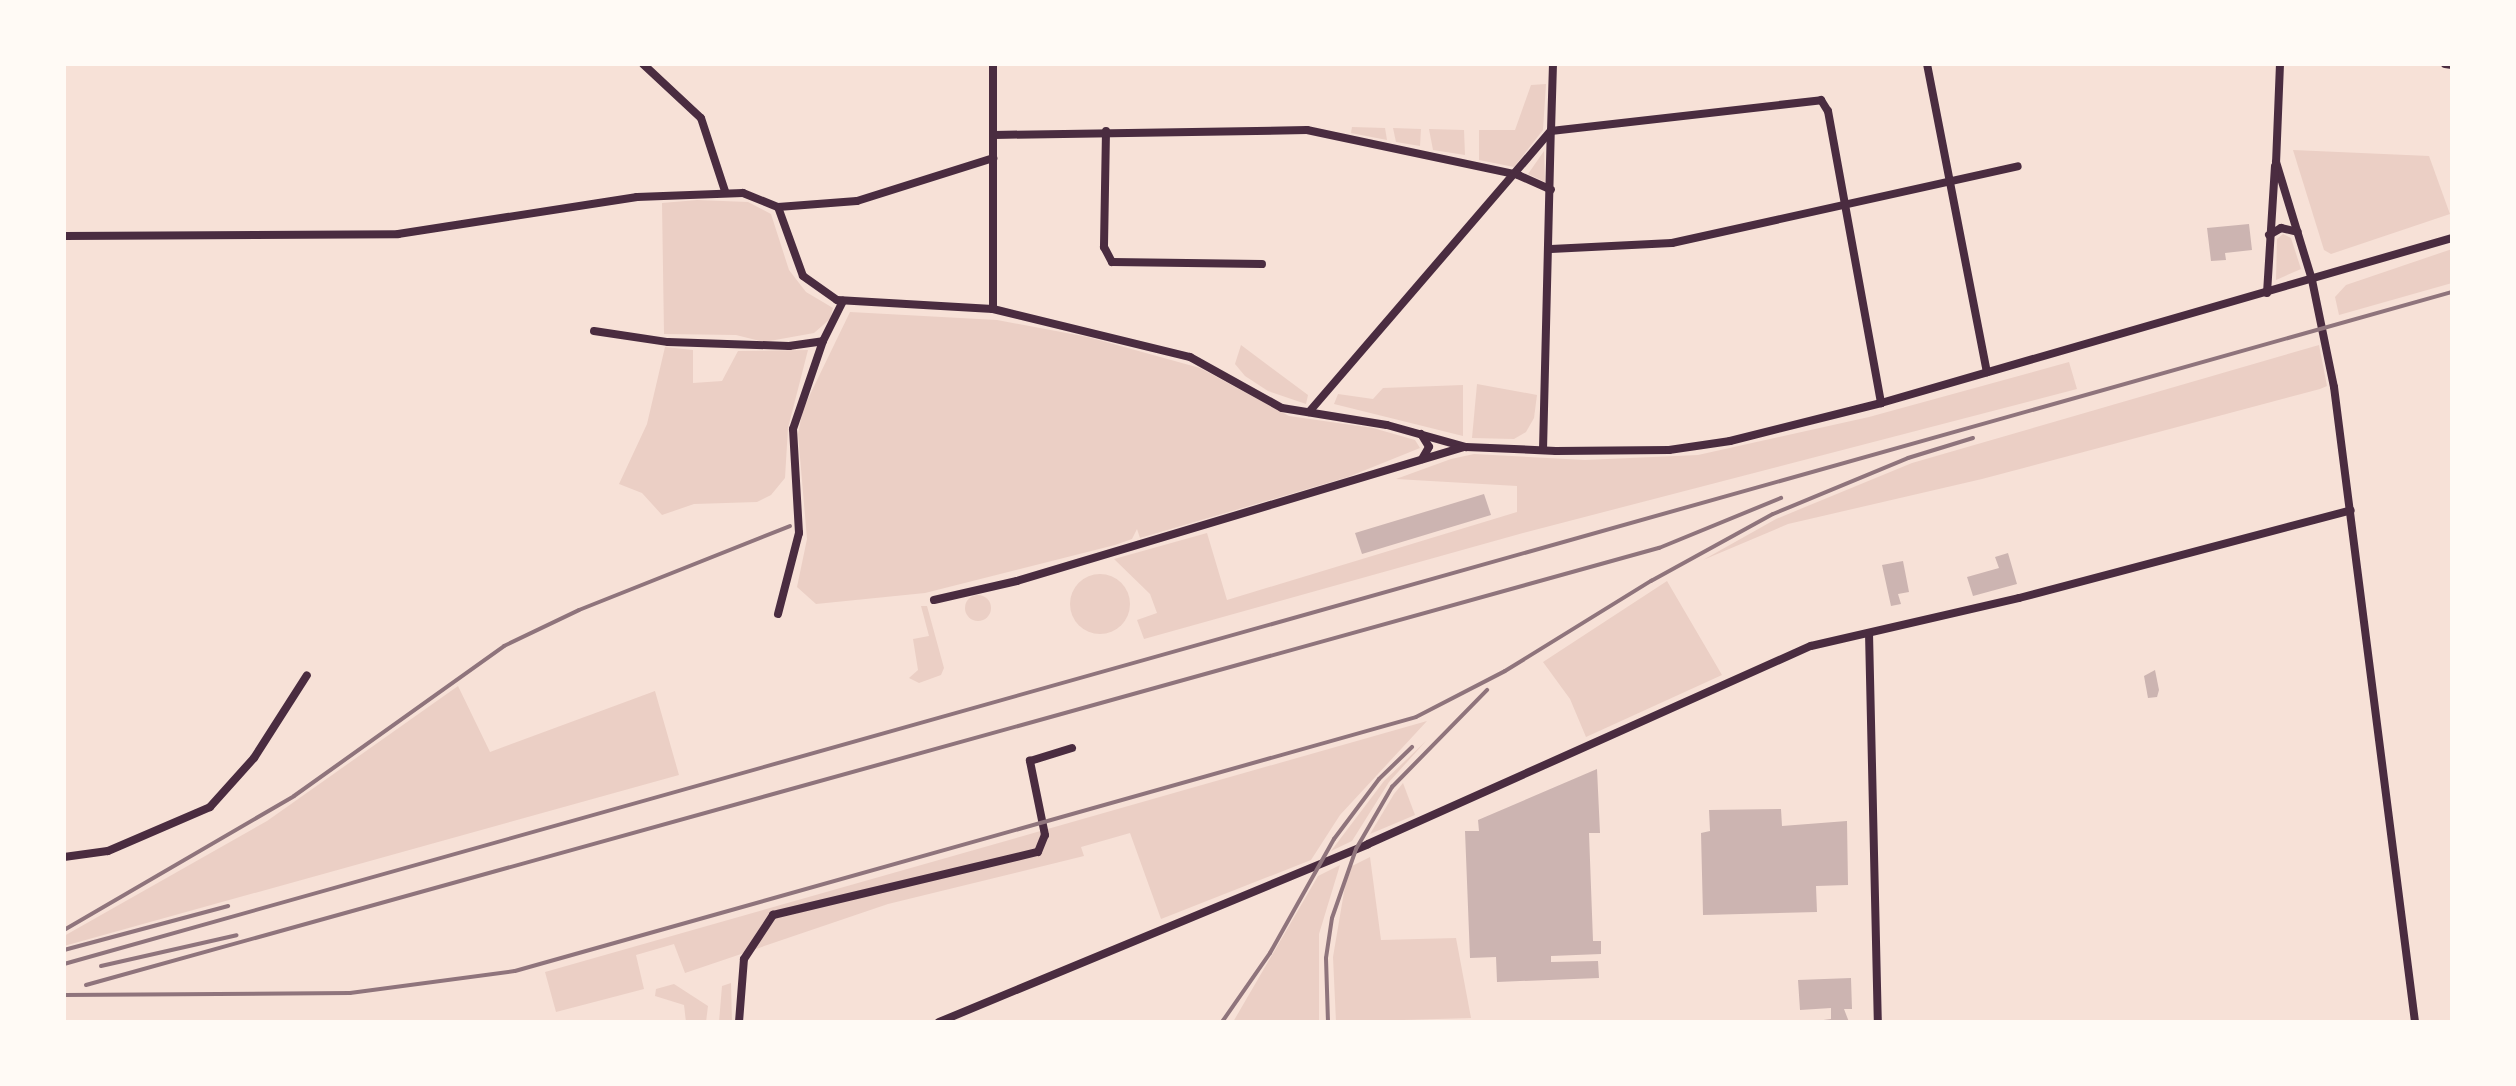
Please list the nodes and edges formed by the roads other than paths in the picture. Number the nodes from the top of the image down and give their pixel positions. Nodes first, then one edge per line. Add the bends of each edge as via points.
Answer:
1 (643, 64) edge
2 (993, 64) edge
3 (1553, 64) edge
4 (1927, 64) edge
5 (2280, 64) edge
6 (2445, 64) edge
7 (2452, 65) edge
8 (1106, 131) junction
9 (1551, 131) junction
10 (994, 135) junction
11 (993, 158) junction
12 (2276, 162) junction
13 (2018, 166) dead end
14 (1518, 175) junction
15 (1947, 179) junction
16 (1551, 190) junction
17 (725, 191) junction
18 (1845, 204) junction
19 (778, 207) junction
20 (2298, 232) junction
21 (2269, 235) junction
22 (64, 236) edge
23 (2452, 238) edge
24 (1551, 249) junction
25 (1262, 264) dead end
26 (2312, 280) junction
27 (2267, 293) junction
28 (843, 301) junction
29 (993, 309) junction
30 (594, 331) dead end
31 (823, 341) junction
32 (1987, 372) junction
33 (1881, 403) junction
34 (1309, 412) junction
35 (1420, 433) junction
36 (1466, 447) junction
37 (1543, 450) junction
38 (1421, 460) junction
39 (2351, 510) junction
40 (934, 600) dead end
41 (778, 614) dead end
42 (1869, 633) junction
43 (307, 675) dead end
44 (1072, 748) dead end
45 (64, 857) edge
46 (739, 1022) edge
47 (939, 1022) edge
48 (1878, 1022) edge
49 (2415, 1022) edge

1 - 17 street via 701,118
2 - 10 street
3 - 9 street
4 - 15 street
5 - 12 street
6 - 7 street
8 - 10 street
8 - 14 street via 1307,130
8 - 25 street via 1104,247 1112,262
9 - 14 street
9 - 16 street
9 - 18 street via 1814,98 1828,111
10 - 11 street
11 - 19 street via 857,201
11 - 29 street
12 - 20 street
12 - 21 street
13 - 15 street
14 - 16 street
14 - 34 street
15 - 18 street
15 - 32 street
16 - 24 street
17 - 19 street via 756,196
17 - 22 street via 637,197 398,234
18 - 24 street via 1672,243
18 - 33 street
19 - 28 street via 803,276 822,293
20 - 21 street via 2281,228
20 - 26 street
21 - 27 street
23 - 26 street
24 - 37 street
26 - 27 street
26 - 39 street
27 - 32 street
28 - 29 street
28 - 31 street
29 - 34 street via 1190,357 1282,408
30 - 31 street via 758,347
31 - 41 street via 793,429 799,533
32 - 33 street
33 - 37 street via 1706,446
34 - 35 street
35 - 36 street
35 - 38 street via 1429,447
36 - 37 street
36 - 38 street
38 - 40 street via 1017,581
39 - 42 street
39 - 49 street
42 - 47 street via 1811,646 1755,669 1368,844
42 - 48 street
43 - 45 street via 254,758 210,807 108,851
44 - 46 street via 1030,761 1045,835 1038,852 773,915 744,959

